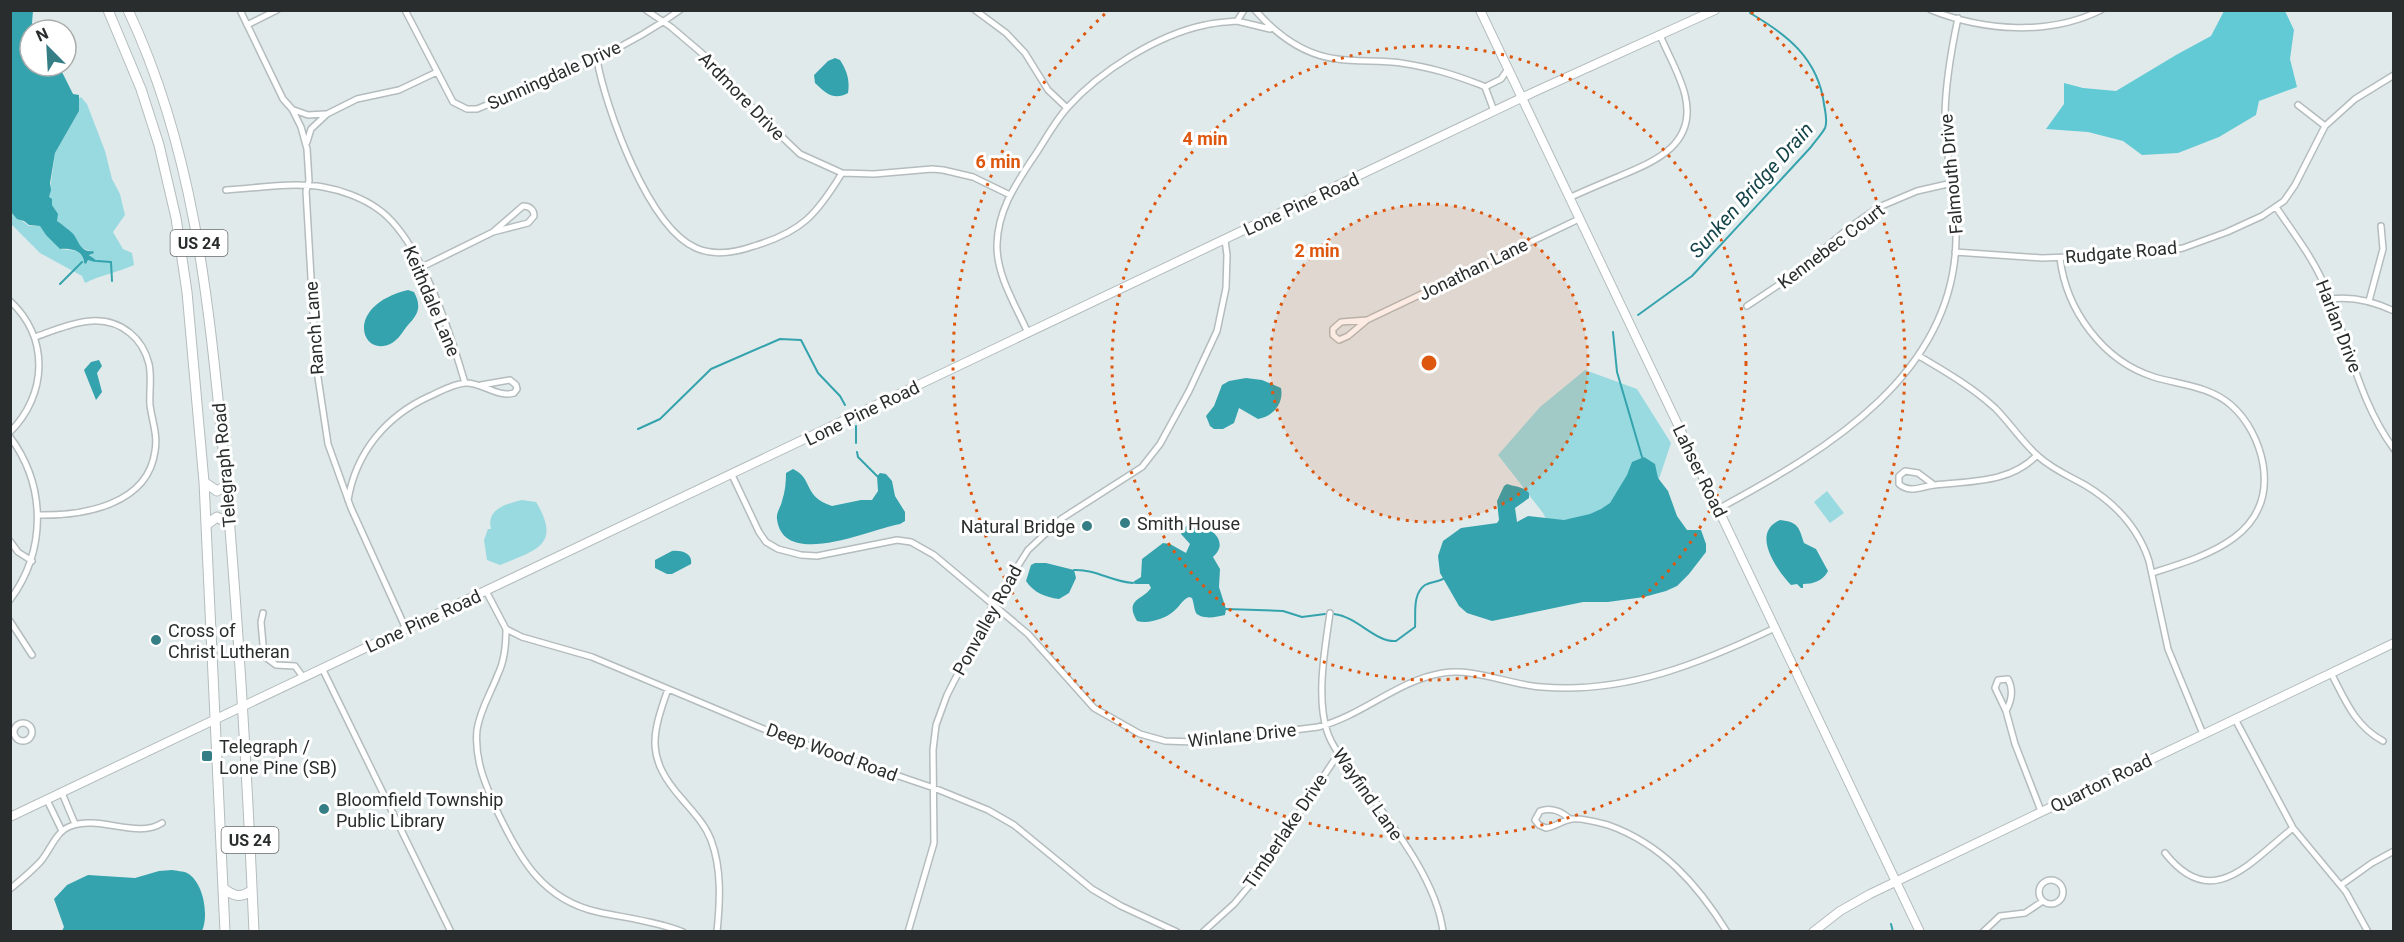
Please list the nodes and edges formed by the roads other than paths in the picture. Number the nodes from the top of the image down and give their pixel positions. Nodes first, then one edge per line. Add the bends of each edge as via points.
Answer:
1 (108, 10) edge
2 (128, 10) edge
3 (240, 10) edge
4 (277, 10) edge
5 (405, 10) edge
6 (646, 10) edge
7 (680, 10) edge
8 (975, 10) edge
9 (1244, 10) edge
10 (1255, 10) edge
11 (1480, 10) edge
12 (1715, 10) edge
13 (1931, 10) edge
14 (2101, 10) edge
15 (1958, 18) junction
16 (1237, 21) junction
17 (663, 23) junction
18 (247, 25) junction
19 (1272, 29) junction
20 (1660, 35) junction
21 (597, 60) junction
22 (1508, 69) junction
23 (437, 72) junction
24 (2394, 75) edge
25 (1485, 87) junction
26 (1522, 98) junction
27 (2298, 105) dead end
28 (1067, 108) junction
29 (292, 109) junction
30 (1494, 111) junction
31 (327, 114) junction
32 (2325, 126) junction
33 (307, 143) junction
34 (842, 173) junction
35 (1952, 183) junction
36 (308, 186) junction
37 (226, 190) dead end
38 (1010, 195) junction
39 (1569, 198) junction
40 (2276, 207) junction
41 (1579, 219) junction
42 (2381, 226) dead end
43 (493, 232) junction
44 (1225, 240) junction
45 (1956, 252) junction
46 (2060, 258) junction
47 (422, 267) junction
48 (2330, 299) junction
49 (10, 301) edge
50 (2369, 301) junction
51 (1747, 306) dead end
52 (2394, 311) edge
53 (1367, 320) junction
54 (1028, 333) junction
55 (35, 337) junction
56 (1919, 356) junction
57 (465, 383) junction
58 (481, 385) junction
59 (10, 432) edge
60 (10, 437) edge
61 (2394, 449) edge
62 (2037, 455) junction
63 (732, 475) junction
64 (204, 482) junction
65 (1934, 485) junction
66 (226, 486) junction
67 (348, 501) junction
68 (1718, 509) junction
69 (38, 515) junction
70 (206, 525) junction
71 (230, 525) junction
72 (10, 541) edge
73 (32, 561) junction
74 (2152, 573) junction
75 (486, 591) junction
76 (10, 600) edge
77 (993, 605) junction
78 (263, 613) dead end
79 (1330, 613) dead end
80 (10, 621) edge
81 (1775, 628) junction
82 (406, 629) junction
83 (506, 629) junction
84 (2394, 643) edge
85 (32, 655) dead end
86 (322, 668) junction
87 (2331, 673) junction
88 (303, 677) junction
89 (668, 689) junction
90 (243, 706) junction
91 (2006, 711) junction
92 (215, 719) junction
93 (2235, 719) junction
94 (10, 720) edge
95 (16, 725) dead end
96 (1326, 725) junction
97 (2203, 734) junction
98 (2384, 741) dead end
99 (1339, 753) junction
100 (934, 788) junction
101 (62, 793) junction
102 (47, 800) junction
103 (2041, 811) junction
104 (10, 817) edge
105 (1570, 819) junction
106 (162, 823) dead end
107 (75, 824) junction
108 (2293, 828) junction
109 (62, 831) junction
110 (2394, 851) edge
111 (2164, 853) dead end
112 (1895, 881) junction
113 (2341, 885) junction
114 (223, 888) junction
115 (10, 889) edge
116 (252, 890) junction
117 (2043, 901) junction
118 (225, 932) edge
119 (254, 932) edge
120 (451, 932) edge
121 (682, 932) edge
122 (717, 932) edge
123 (908, 932) edge
124 (1177, 932) edge
125 (1203, 932) edge
126 (1443, 932) edge
127 (1726, 932) edge
128 (1813, 932) edge
129 (1920, 932) edge
130 (1983, 932) edge
131 (2368, 932) edge

1 - 64 highway, Telegraph Road / US 24 via 149,112 176,218 187,292
2 - 66 highway, Telegraph Road / US 24 via 168,110 195,219
3 - 18 street, Ranch Lane
4 - 18 street
5 - 23 street, Sunningdale Drive
6 - 17 street, Ardmore Drive
7 - 17 street, Sunningdale Drive
8 - 28 street via 1006,33
9 - 16 street
10 - 19 street
11 - 22 street, Lahser Road
12 - 20 street, Lone Pine Road
13 - 15 street
14 - 15 street via 2071,23 2038,28
15 - 35 street, Falmouth Drive via 1945,94
16 - 19 street
16 - 28 street via 1182,31 1150,45 1116,66
17 - 21 street, Sunningdale Drive
17 - 34 street, Ardmore Drive via 711,61 795,150
18 - 29 street, Ranch Lane via 283,99
19 - 25 street via 1282,38 1334,59 1444,70
20 - 26 street, Lone Pine Road
20 - 39 street via 1686,103 1680,137 1652,163
21 - 23 street, Sunningdale Drive via 467,110 453,102
21 - 34 street via 605,98 634,168 667,224 697,249 732,252 792,231 814,213
22 - 25 street via 1501,79
22 - 26 street, Lahser Road
23 - 31 street via 399,90 357,99
24 - 32 street, Rudgate Road via 2355,99
25 - 30 street
26 - 30 street, Lone Pine Road
26 - 39 street, Lahser Road
27 - 32 street
28 - 38 street
29 - 31 street via 308,115
29 - 33 street, Ranch Lane
30 - 44 street, Lone Pine Road
31 - 33 street via 311,129
32 - 40 street, Rudgate Road via 2290,195
33 - 36 street, Ranch Lane
34 - 38 street via 944,170 972,177
35 - 45 street, Falmouth Drive
35 - 51 street, Kennebec Court via 1902,196 1869,213 1792,276
36 - 37 street, Keithdale Lane
36 - 47 street, Keithdale Lane via 343,192 378,209 400,232
36 - 67 street, Ranch Lane via 312,308 321,405 328,444
38 - 54 street via 998,231 999,261
39 - 41 street, Lahser Road
40 - 46 street, Rudgate Road via 2253,221 2183,248
40 - 48 street, Harlan Drive via 2310,258
41 - 53 street, Jonathan Lane
41 - 68 street, Lahser Road
42 - 50 street via 2383,249
43 - 43 street via 522,206 533,211 528,223
43 - 47 street
44 - 54 street, Lone Pine Road
44 - 77 street, Ponvalley Road via 1226,288 1217,332 1156,452 1133,474 1050,528 1023,556
45 - 46 street, Rudgate Road
45 - 56 street, Falmouth Drive via 1944,305
46 - 74 street via 2076,308 2105,347 2141,372 2204,389 2224,400 2248,425 2261,456 2263,495 2244,530 2213,552
47 - 57 street, Keithdale Lane
48 - 50 street
48 - 61 street, Harlan Drive via 2366,397
49 - 55 street
50 - 52 street
53 - 53 street, Jonathan Lane via 1337,324 1333,335 1345,339
54 - 63 street, Lone Pine Road
55 - 59 street via 38,385 29,409
55 - 69 street via 93,320 118,325 134,336 143,348 151,374 150,406 156,443 148,471 126,496 85,512
56 - 62 street via 1976,392
56 - 68 street, Falmouth Drive via 1883,398 1845,430 1796,465
57 - 58 street
57 - 67 street via 417,402 376,435 357,466
58 - 58 street via 510,380 517,388 504,395
60 - 69 street via 29,472
62 - 65 street via 2023,467 2004,475
62 - 74 street via 2119,511 2141,541
63 - 75 street, Lone Pine Road
63 - 77 street, Winlane Drive via 759,532 778,549 817,556 887,541 911,542 944,562
64 - 66 highway via 214,490
64 - 70 highway, Telegraph Road / US 24
65 - 65 street via 1913,471 1899,476 1899,484 1906,489
66 - 71 highway, Telegraph Road / US 24
67 - 82 street, Ranch Lane
68 - 81 street, Lahser Road
69 - 73 street
70 - 71 highway via 217,517
70 - 92 highway, Telegraph Road / US 24
71 - 90 highway, Telegraph Road / US 24
72 - 73 street
73 - 76 street
74 - 97 street via 2168,649
75 - 82 street, Lone Pine Road
75 - 83 street
77 - 96 street, Winlane Drive via 1028,634 1094,708 1140,734 1165,741 1196,742
77 - 100 street, Ponvalley Road via 938,718
78 - 88 street via 264,656 274,665 296,667
79 - 96 street, Wayfind Lane via 1324,663
80 - 85 street
81 - 96 street, Winlane Drive via 1685,668 1616,685 1554,688 1466,672 1435,674
81 - 112 street, Lahser Road
82 - 86 street, Lone Pine Road
83 - 89 street, Deep Wood Road via 522,638 592,657
83 - 121 street via 502,663 478,722 477,750 486,788 519,855 547,886 569,902
84 - 87 street, Quarton Road
86 - 88 street, Lone Pine Road
86 - 120 street
87 - 93 street, Quarton Road
87 - 98 street via 2358,721 2369,734
88 - 90 street, Lone Pine Road
89 - 100 street, Deep Wood Road via 778,735
89 - 122 street via 654,733 655,753 667,781 711,840 720,898
90 - 92 street, Lone Pine Road
90 - 116 highway, Telegraph Road / US 24
91 - 91 street via 2012,688 2008,679 2003,678 1995,688
91 - 103 street
92 - 101 street, Lone Pine Road
92 - 114 highway, Telegraph Road / US 24
93 - 97 street, Quarton Road
93 - 108 street
94 - 95 street
96 - 99 street, Wayfind Lane
97 - 103 street, Quarton Road
99 - 125 street, Timberlake Drive via 1255,879
99 - 126 street, Wayfind Lane via 1417,865 1439,909
100 - 123 street, Ponvalley Road via 934,843
100 - 124 street, Deep Wood Road via 1006,819 1092,889
101 - 102 street, Lone Pine Road
101 - 107 street
102 - 104 street, Lone Pine Road
102 - 109 street
103 - 112 street, Quarton Road
105 - 105 street via 1546,828 1536,820 1540,811 1553,809
105 - 127 street via 1618,829 1660,853 1697,889
106 - 107 street via 151,828
107 - 109 street
108 - 111 street via 2241,869 2217,881 2188,876
108 - 113 street
109 - 115 street via 41,861
110 - 113 street
112 - 128 street, Quarton Road via 1848,906
112 - 129 street, Lahser Road
113 - 131 street
114 - 116 highway via 240,896
114 - 118 highway, Telegraph Road / US 24
116 - 119 highway, Telegraph Road / US 24
117 - 117 street via 2051,904 2060,900 2063,892 2059,884 2051,880 2042,884 2039,892
117 - 130 street via 2025,913 2000,916

